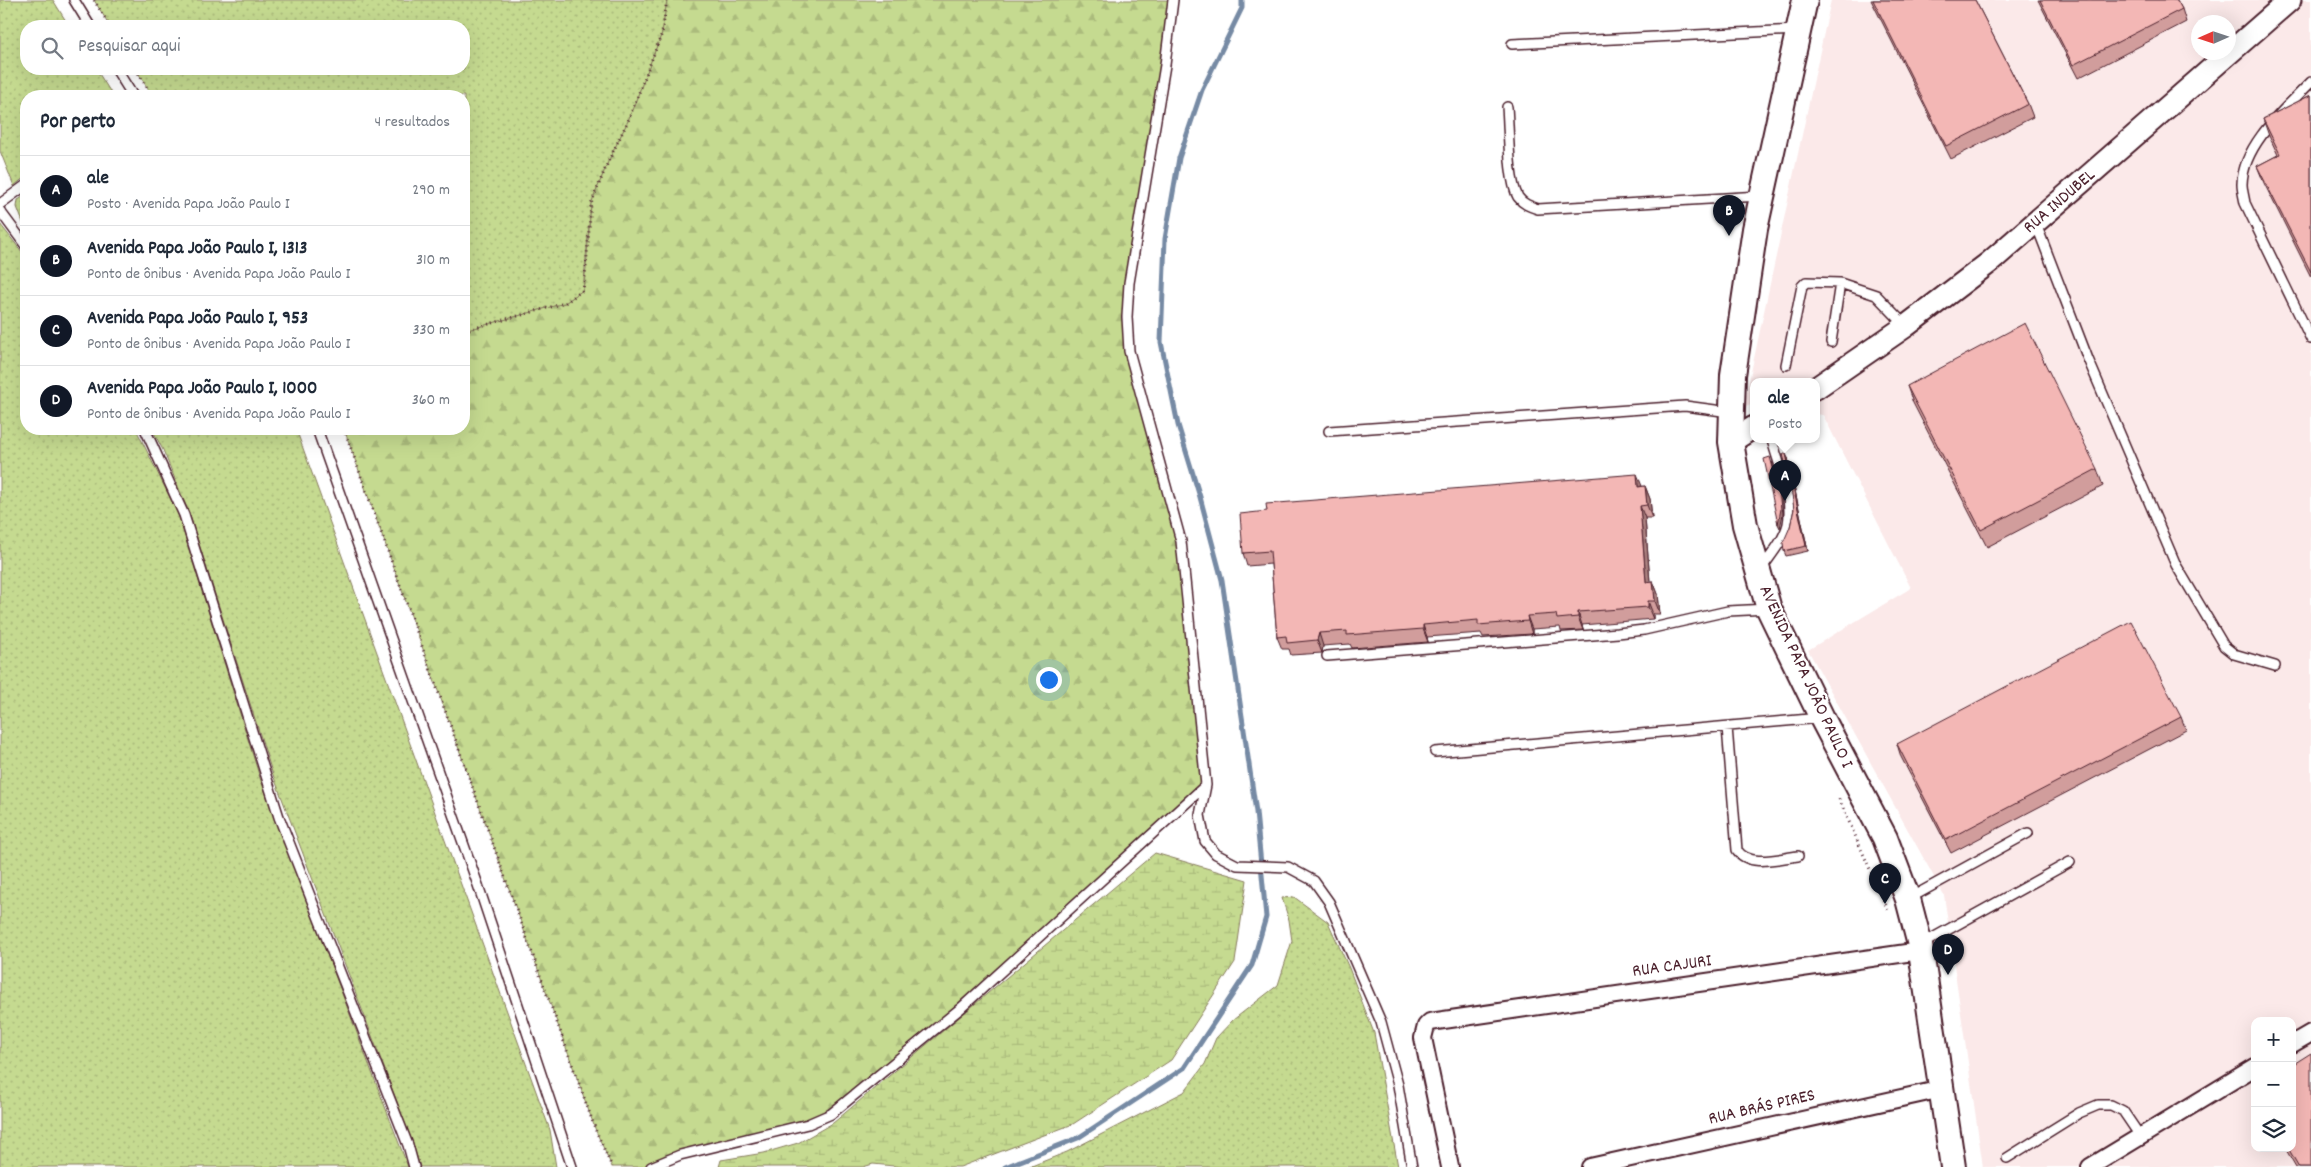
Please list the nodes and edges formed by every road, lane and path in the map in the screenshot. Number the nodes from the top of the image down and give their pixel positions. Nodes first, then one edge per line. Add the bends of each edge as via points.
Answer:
1 (74, 0) edge
2 (94, 0) edge
3 (667, 0) edge
4 (1173, 0) edge
5 (1805, 0) edge
6 (2290, 0) edge
7 (86, 20) edge
8 (106, 20) edge
9 (1800, 30) junction
10 (1512, 44) dead end
11 (120, 75) edge
12 (140, 75) edge
13 (2311, 82) edge
14 (129, 90) edge
15 (148, 90) edge
16 (1507, 107) dead end
17 (20, 189) edge
18 (1761, 196) junction
19 (0, 204) edge
20 (0, 211) edge
21 (2036, 223) junction
22 (20, 238) edge
23 (1840, 282) junction
24 (1906, 326) junction
25 (470, 329) edge
26 (2311, 339) edge
27 (1831, 342) dead end
28 (1786, 365) dead end
29 (1820, 385) edge
30 (1731, 412) junction
31 (1750, 430) edge
32 (1330, 432) dead end
33 (148, 435) edge
34 (319, 435) edge
35 (346, 435) edge
36 (1731, 442) junction
37 (1773, 443) edge
38 (1757, 574) junction
39 (1769, 609) junction
40 (1327, 656) dead end
41 (2276, 666) dead end
42 (1822, 718) junction
43 (1727, 727) junction
44 (1435, 752) dead end
45 (1206, 785) junction
46 (1836, 790) dead end
47 (2028, 832) dead end
48 (1798, 856) dead end
49 (2070, 862) dead end
50 (1908, 899) junction
51 (1891, 918) dead end
52 (1920, 948) junction
53 (2311, 1033) edge
54 (2296, 1042) edge
55 (2251, 1069) edge
56 (1942, 1089) junction
57 (2140, 1136) junction
58 (2007, 1158) dead end
59 (414, 1167) edge
60 (572, 1167) edge
61 (612, 1167) edge
62 (651, 1167) edge
63 (1412, 1167) edge
64 (1450, 1167) edge
65 (1590, 1167) edge
66 (1953, 1167) edge
67 (2090, 1167) edge

1 - 7 lane
2 - 8 path
3 - 25 path via 662,32 628,121 591,204 583,290 565,303
4 - 45 lane via 1127,317 1129,351 1181,541
5 - 9 main road, AVENIDA PAPA JOÃO PAULO I
6 - 21 street, RUA INDUBEL
9 - 10 lane
9 - 18 main road, AVENIDA PAPA JOÃO PAULO I
11 - 14 lane
12 - 15 path
13 - 26 lane via 2266,128 2246,162 2242,184 2245,203
16 - 18 lane via 1512,180 1525,205 1538,209
17 - 19 lane
18 - 30 main road, AVENIDA PAPA JOÃO PAULO I
20 - 22 lane
21 - 24 street, RUA INDUBEL
21 - 41 lane via 2091,368 2176,565 2224,646 2234,654
23 - 24 lane via 1876,295
23 - 27 lane
23 - 28 lane via 1806,282 1802,286
24 - 29 street, RUA INDUBEL
30 - 32 lane via 1685,406
30 - 36 main road, AVENIDA PAPA JOÃO PAULO I
31 - 36 street
33 - 59 lane via 184,515 279,818
34 - 60 lane via 478,885
35 - 61 path via 596,1131
36 - 38 main road, AVENIDA PAPA JOÃO PAULO I via 1744,525
37 - 38 lane via 1788,500 1787,526 1779,544
38 - 39 main road, AVENIDA PAPA JOÃO PAULO I
39 - 40 lane via 1728,611 1618,633
39 - 42 main road, AVENIDA PAPA JOÃO PAULO I
42 - 43 lane
42 - 50 main road, AVENIDA PAPA JOÃO PAULO I via 1885,838
43 - 44 lane
43 - 48 lane via 1737,850 1742,858 1752,861
45 - 62 lane via 961,1008 830,1114 808,1124 680,1156
45 - 63 lane via 1200,815 1205,841 1216,854 1237,865 1288,867 1314,881 1329,902 1381,1022 1398,1085
46 - 51 path
47 - 50 lane
49 - 52 lane
50 - 52 main road, AVENIDA PAPA JOÃO PAULO I
52 - 56 main road, AVENIDA PAPA JOÃO PAULO I
52 - 64 street, RUA CAJURI via 1430,1022 1422,1038
53 - 54 street
55 - 57 street
56 - 65 street, RUA BRÁS PIRES
56 - 66 main road, AVENIDA PAPA JOÃO PAULO I
57 - 58 lane via 2123,1111 2111,1105 2098,1105 2079,1113
57 - 67 street

